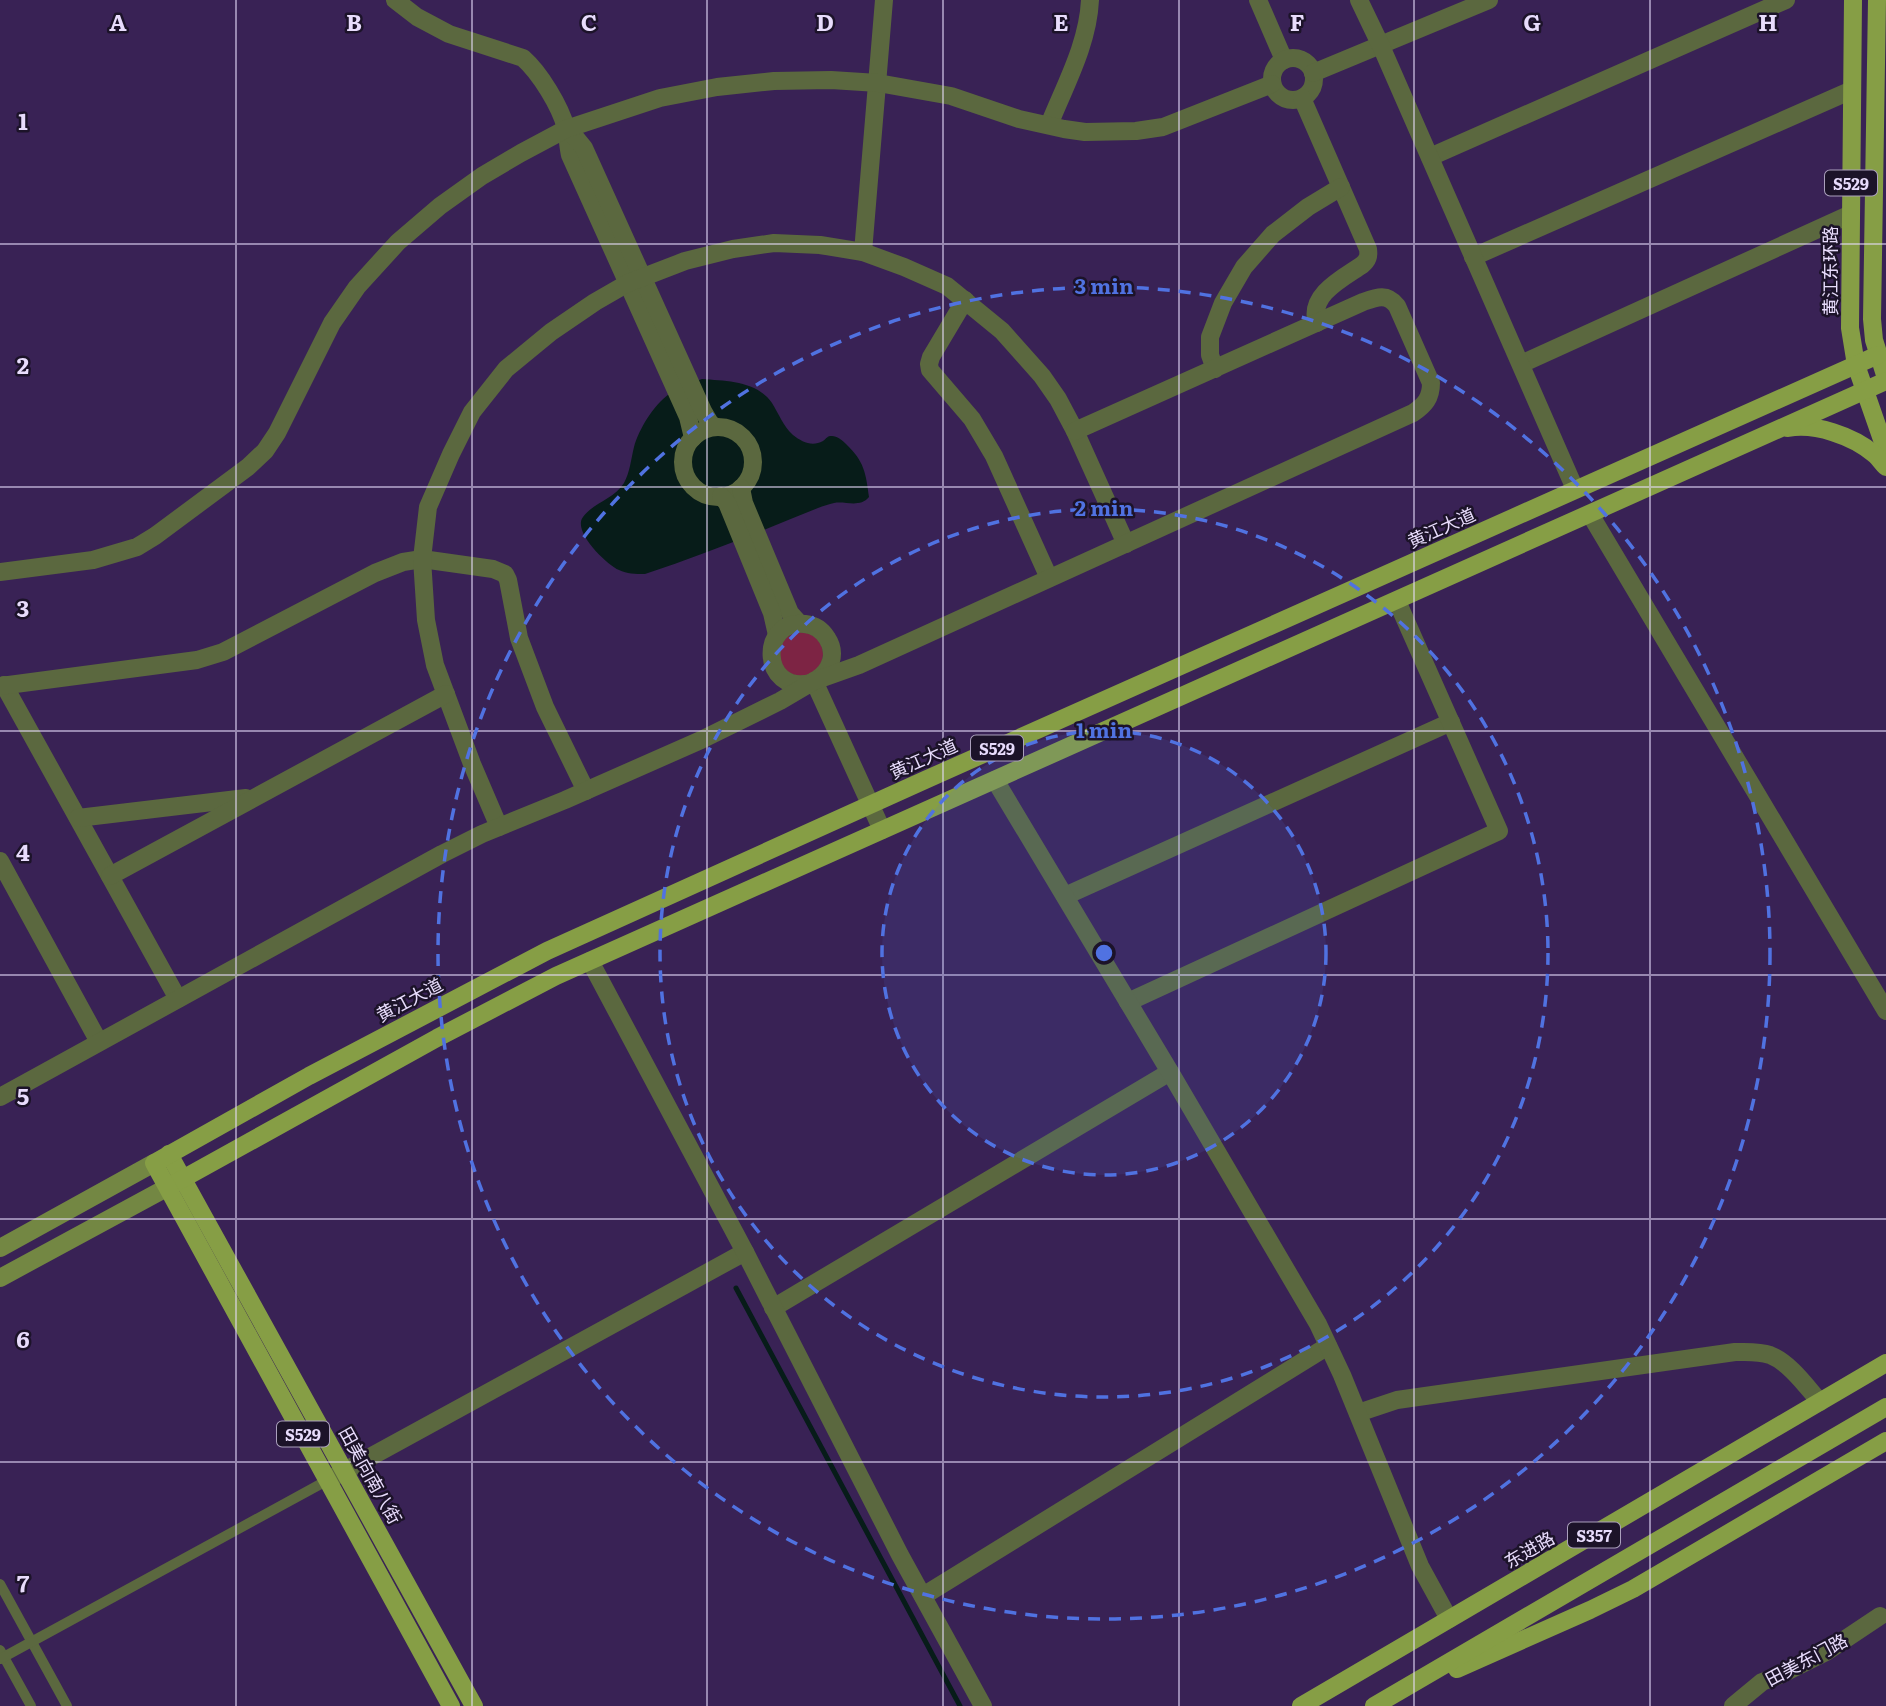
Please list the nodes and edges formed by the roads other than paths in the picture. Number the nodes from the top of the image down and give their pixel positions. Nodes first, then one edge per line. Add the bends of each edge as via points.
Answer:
1 (395, 0) edge
2 (884, 0) edge
3 (1090, 0) edge
4 (1258, 0) edge
5 (1359, 0) edge
6 (1489, 0) edge
7 (1786, 0) edge
8 (1853, 0) edge
9 (1877, 0) edge
10 (1381, 46) junction
11 (1284, 60) junction
12 (1313, 73) junction
13 (878, 83) junction
14 (1272, 84) junction
15 (1852, 90) junction
16 (1302, 98) junction
17 (1049, 125) junction
18 (566, 129) junction
19 (1430, 157) junction
20 (1341, 187) junction
21 (1851, 214) junction
22 (1874, 245) junction
23 (863, 251) junction
24 (1473, 257) junction
25 (1886, 279) edge
26 (635, 280) junction
27 (965, 300) junction
28 (1317, 323) junction
29 (1882, 353) edge
30 (1521, 364) junction
31 (1856, 365) junction
32 (1215, 369) junction
33 (1886, 379) edge
34 (682, 384) junction
35 (1864, 391) junction
36 (715, 427) junction
37 (1777, 429) junction
38 (1075, 431) junction
39 (693, 438) junction
40 (1886, 452) edge
41 (1886, 467) edge
42 (741, 488) junction
43 (1575, 489) junction
44 (721, 496) junction
45 (1590, 513) junction
46 (1126, 544) junction
47 (758, 556) junction
48 (422, 559) junction
49 (0, 572) edge
50 (1049, 578) junction
51 (1397, 601) junction
52 (799, 624) junction
53 (777, 635) junction
54 (814, 681) junction
55 (2, 686) edge
56 (446, 694) junction
57 (1451, 722) junction
58 (995, 780) junction
59 (586, 791) junction
60 (256, 797) junction
61 (871, 804) junction
62 (78, 818) junction
63 (499, 827) junction
64 (882, 830) junction
65 (0, 862) edge
66 (110, 876) junction
67 (1065, 897) junction
68 (590, 961) junction
69 (178, 999) junction
70 (1128, 1002) junction
71 (1886, 1011) edge
72 (99, 1042) junction
73 (1170, 1072) junction
74 (0, 1097) edge
75 (161, 1159) junction
76 (175, 1182) junction
77 (0, 1248) edge
78 (745, 1252) junction
79 (0, 1278) edge
80 (774, 1308) junction
81 (1328, 1346) junction
82 (1886, 1363) edge
83 (1820, 1402) junction
84 (1886, 1407) edge
85 (1358, 1413) junction
86 (1886, 1441) edge
87 (345, 1471) junction
88 (328, 1480) junction
89 (0, 1584) edge
90 (923, 1596) junction
91 (1880, 1616) dead end
92 (1450, 1619) junction
93 (32, 1642) junction
94 (1, 1655) edge
95 (1378, 1704) edge
96 (31, 1706) edge
97 (67, 1706) edge
98 (451, 1706) edge
99 (474, 1706) edge
100 (983, 1706) edge
101 (1301, 1706) edge
102 (1733, 1706) edge

1 - 18 street via 449,34 523,58 542,79
2 - 13 street
3 - 17 street via 1082,46
4 - 11 street
5 - 10 street
6 - 10 street
7 - 19 street
8 - 15 main road, 黄江东环路 / S529
9 - 22 main road, S529
10 - 12 street
10 - 19 street
11 - 12 street via 1302,60
11 - 14 street via 1273,70
12 - 16 street via 1312,88
13 - 17 street via 951,96
13 - 18 street via 774,81 717,87 660,98
13 - 23 street
14 - 16 street via 1283,98
14 - 17 street via 1163,127 1108,133
15 - 21 main road, 黄江东环路 / S529
15 - 24 street
16 - 20 street
18 - 26 street via 570,156
18 - 49 street via 482,176 398,242 332,323 277,433 248,467 137,547 93,560
19 - 24 street
20 - 28 street via 1369,254 1367,261 1318,301
20 - 32 street via 1273,234 1244,267 1210,337
21 - 30 street
21 - 31 main road, 黄江东环路 / S529 via 1850,328
22 - 25 main road
22 - 29 main road, S529 via 1872,319 1874,340
23 - 26 street via 774,243 685,261
23 - 27 street via 947,286
24 - 30 street
26 - 34 street
26 - 48 street via 551,332 506,369 472,412 428,507
27 - 38 street via 1002,331 1036,369
27 - 50 street via 931,357 930,370 994,456
28 - 32 street
28 - 46 street via 1376,298 1392,299 1432,383 1425,404
29 - 31 main road, 黄江大道 / S529
29 - 33 main road, S529
30 - 43 street
31 - 35 main road, 黄江东环路 / S529
31 - 43 main road, 黄江大道 / S529
32 - 38 street
33 - 35 main road, S529
34 - 36 street
34 - 39 street
35 - 37 main road, S529
35 - 40 main road, 黄江东环路
36 - 39 street
36 - 42 street via 734,431 749,447 752,468
37 - 41 main road via 1796,426 1834,433 1857,443
37 - 45 main road, S529
38 - 46 street
39 - 44 street via 683,458 687,478 704,494
42 - 44 street
42 - 47 street
43 - 61 main road, 黄江大道 / S529
44 - 47 street
45 - 51 main road, S529
45 - 71 street
46 - 50 street
47 - 52 street
47 - 53 street
48 - 55 street via 390,566 256,636 197,660
48 - 56 street via 426,620
48 - 59 street via 505,574 519,638 545,707
50 - 54 street
51 - 57 street
51 - 58 main road, S529
52 - 53 street
52 - 54 street via 818,628 831,646 830,663
53 - 54 street via 771,656 776,672 795,684
54 - 59 street via 723,729
54 - 61 street
55 - 62 street
56 - 60 street
56 - 63 street
57 - 67 street
57 - 70 street via 1499,831
58 - 64 main road, S529
58 - 67 street
59 - 63 street
60 - 62 street
60 - 66 street
61 - 64 street
61 - 75 main road, 黄江大道 / S529 via 547,951
62 - 66 street
63 - 69 street
64 - 68 main road, S529
65 - 72 street
66 - 69 street
67 - 70 street
68 - 76 main road, S529 via 437,1038
68 - 78 street
69 - 72 street
70 - 73 street
72 - 74 street
73 - 80 street
73 - 81 street
75 - 76 main road, 田美向南八街 / S529
75 - 77 main road, 黄江大道
76 - 79 main road
76 - 87 main road, 田美向南八街 / S529
76 - 88 main road, 田美向南八街 / S529
78 - 80 street
78 - 87 street
80 - 90 street
81 - 85 street
81 - 90 street
82 - 83 main road, 东进路 / S357
83 - 85 street via 1770,1355 1735,1352 1397,1400
83 - 92 main road, 东进路 / S357
84 - 95 main road, S357
85 - 92 street via 1416,1556
86 - 95 main road via 1633,1589
87 - 88 street
87 - 99 main road, 田美向南八街 / S529
88 - 93 lane
88 - 98 main road, 田美向南八街 / S529
89 - 93 lane
90 - 100 street
91 - 102 street, 田美东门路 via 1826,1652 1762,1682
92 - 101 main road, 东进路 / S357
93 - 94 lane
93 - 97 lane
94 - 96 lane

